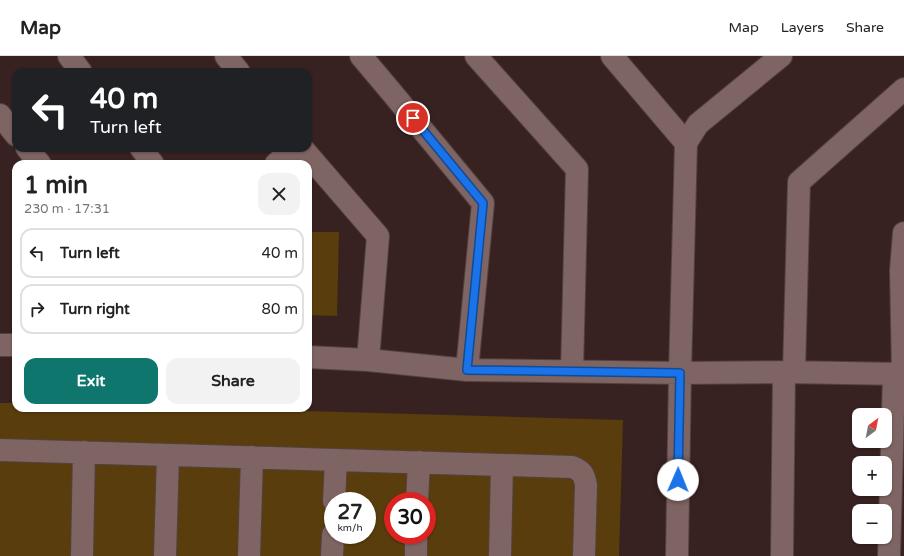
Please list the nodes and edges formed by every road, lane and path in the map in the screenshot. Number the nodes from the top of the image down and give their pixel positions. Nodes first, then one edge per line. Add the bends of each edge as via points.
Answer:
1 (69, 56) edge
2 (226, 56) edge
3 (361, 56) edge
4 (476, 56) edge
5 (612, 56) edge
6 (781, 56) edge
7 (78, 68) edge
8 (236, 68) edge
9 (904, 89) edge
10 (0, 115) edge
11 (12, 130) edge
12 (686, 143) junction
13 (30, 152) edge
14 (290, 152) edge
15 (305, 152) edge
16 (37, 160) edge
17 (280, 160) edge
18 (904, 233) edge
19 (903, 270) edge
20 (0, 345) edge
21 (12, 345) edge
22 (312, 356) edge
23 (368, 360) junction
24 (467, 370) junction
25 (572, 371) junction
26 (789, 372) junction
27 (680, 373) junction
28 (900, 374) edge
29 (0, 450) edge
30 (84, 452) junction
31 (168, 455) junction
32 (252, 457) junction
33 (336, 460) junction
34 (419, 462) junction
35 (502, 465) junction
36 (334, 492) edge
37 (418, 492) edge
38 (333, 544) edge
39 (416, 544) edge
40 (82, 556) edge
41 (165, 556) edge
42 (249, 556) edge
43 (332, 556) edge
44 (416, 556) edge
45 (500, 556) edge
46 (584, 556) edge
47 (677, 556) edge
48 (782, 556) edge
49 (889, 556) edge

1 - 7 street
2 - 8 street
3 - 24 street via 483,203
4 - 25 street via 577,169
5 - 12 street
6 - 12 street via 698,124
9 - 26 street via 799,182
10 - 11 street
12 - 27 street
13 - 16 street
14 - 17 street
15 - 23 street via 378,236
18 - 19 street
19 - 28 street
20 - 21 street
22 - 23 street
23 - 24 street
24 - 25 street
25 - 27 street
26 - 27 street
26 - 28 street
26 - 48 street
27 - 47 street
28 - 49 street
29 - 30 street
30 - 31 street
30 - 40 street
31 - 32 street
31 - 41 street
32 - 33 street
32 - 42 street
33 - 34 street
33 - 36 street
34 - 35 street
34 - 37 street
35 - 45 street
35 - 46 street via 572,467 581,472 586,485
38 - 43 street
39 - 44 street

